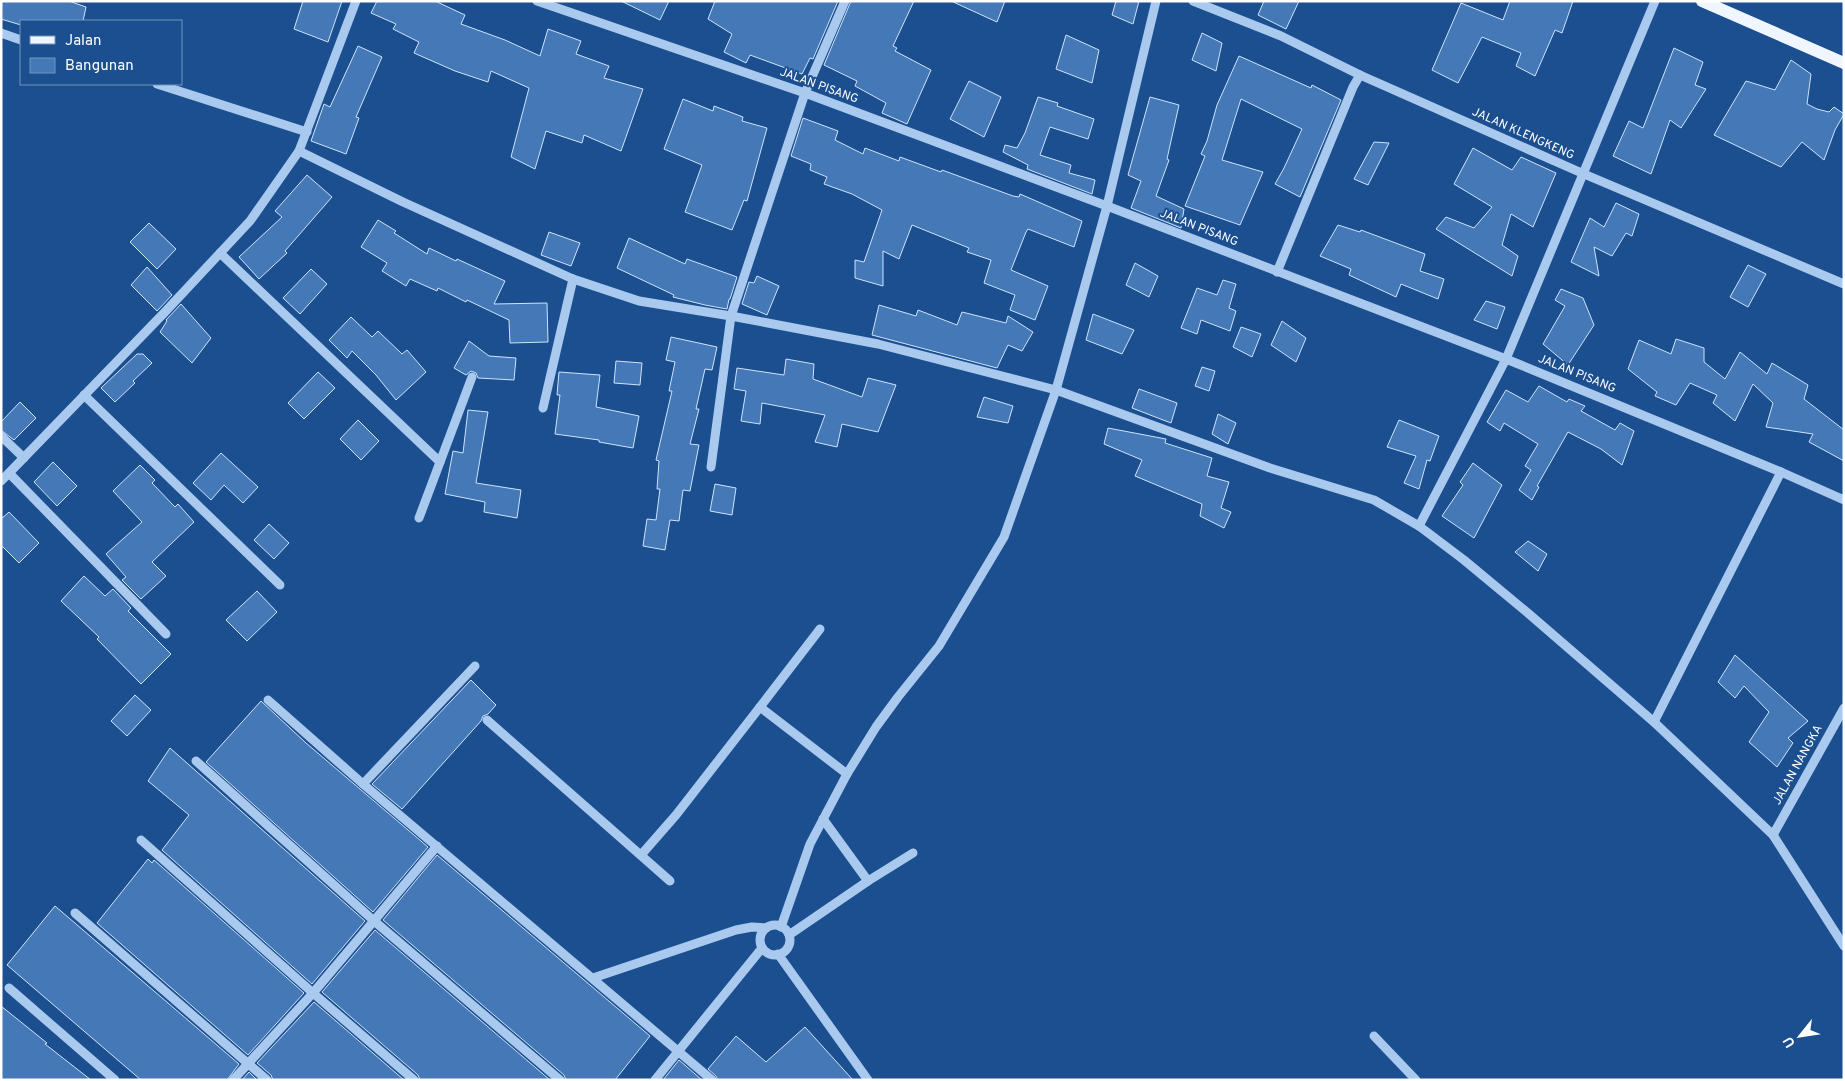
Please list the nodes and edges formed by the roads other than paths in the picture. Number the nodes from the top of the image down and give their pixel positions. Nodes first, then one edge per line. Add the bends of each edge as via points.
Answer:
1 (356, 1) edge
2 (536, 1) edge
3 (845, 1) edge
4 (1156, 1) edge
5 (1193, 1) edge
6 (1655, 1) edge
7 (1702, 1) edge
8 (1, 32) edge
9 (20, 40) edge
10 (1844, 63) edge
11 (1360, 75) junction
12 (160, 85) edge
13 (805, 94) junction
14 (306, 132) junction
15 (300, 151) junction
16 (1584, 174) junction
17 (1107, 206) junction
18 (220, 253) junction
19 (1277, 272) junction
20 (573, 279) junction
21 (1844, 284) edge
22 (731, 316) junction
23 (1506, 359) junction
24 (472, 377) dead end
25 (1056, 390) junction
26 (84, 395) junction
27 (543, 408) dead end
28 (1, 436) edge
29 (24, 458) junction
30 (440, 462) junction
31 (711, 468) dead end
32 (1781, 472) junction
33 (9, 473) junction
34 (1, 481) edge
35 (1844, 500) edge
36 (419, 518) dead end
37 (1420, 526) junction
38 (280, 585) dead end
39 (820, 629) dead end
40 (166, 634) dead end
41 (475, 666) dead end
42 (268, 700) dead end
43 (760, 706) junction
44 (1844, 708) edge
45 (487, 720) dead end
46 (1654, 722) junction
47 (196, 762) dead end
48 (847, 774) junction
49 (363, 784) junction
50 (823, 819) junction
51 (1773, 834) junction
52 (141, 840) dead end
53 (437, 846) junction
54 (913, 853) dead end
55 (640, 855) junction
56 (670, 881) dead end
57 (868, 881) junction
58 (75, 913) dead end
59 (373, 920) junction
60 (781, 927) junction
61 (766, 928) junction
62 (789, 935) junction
63 (1844, 946) edge
64 (762, 948) junction
65 (778, 954) junction
66 (593, 978) junction
67 (10, 988) dead end
68 (313, 993) junction
69 (1374, 1036) dead end
70 (679, 1051) junction
71 (247, 1063) junction
72 (115, 1080) edge
73 (233, 1080) edge
74 (267, 1080) edge
75 (414, 1080) edge
76 (560, 1080) edge
77 (655, 1080) edge
78 (712, 1080) edge
79 (868, 1080) edge
80 (1416, 1080) edge

1 - 14 street
2 - 13 street, JALAN PISANG
3 - 13 street
4 - 17 street
5 - 11 street, JALAN KLENGKENG via 1281,36
6 - 16 street
7 - 10 main road
8 - 9 street
11 - 16 street, JALAN KLENGKENG
11 - 19 street
12 - 14 street
13 - 17 street, JALAN PISANG
13 - 22 street
14 - 15 street
15 - 18 street via 250,220
15 - 20 street
16 - 21 street, JALAN KLENGKENG
16 - 23 street
17 - 19 street, JALAN PISANG
17 - 25 street
18 - 26 street
18 - 30 street
19 - 23 street, JALAN PISANG
20 - 22 street via 639,301
20 - 27 street
22 - 25 street via 878,344
22 - 31 street
23 - 32 street, JALAN PISANG
23 - 37 street
24 - 30 street
25 - 37 street via 1270,468 1374,500
25 - 48 street via 1004,537 939,646 876,727
26 - 29 street
26 - 38 street
28 - 29 street
29 - 33 street
30 - 36 street
32 - 35 street, JALAN PISANG
32 - 46 street
33 - 34 street
33 - 40 street
37 - 46 street via 1515,602
39 - 43 street
41 - 49 street
42 - 49 street
43 - 48 street
43 - 55 street via 676,815
44 - 51 street, JALAN NANGKA
45 - 55 street
46 - 51 street
47 - 59 street
48 - 50 street
49 - 53 street
50 - 57 street
50 - 60 street via 810,844
51 - 63 street
52 - 68 street
53 - 59 street
53 - 66 street
54 - 57 street
55 - 56 street
57 - 62 street
58 - 71 street
59 - 68 street
59 - 76 street
60 - 61 street
60 - 62 street
61 - 64 street via 761,933
61 - 66 street via 736,930
62 - 65 street via 789,945
64 - 65 street via 769,954
64 - 70 street
65 - 79 street
66 - 70 street
67 - 72 street
68 - 71 street
68 - 75 street
69 - 80 street
70 - 77 street
70 - 78 street
71 - 73 street
71 - 74 street

